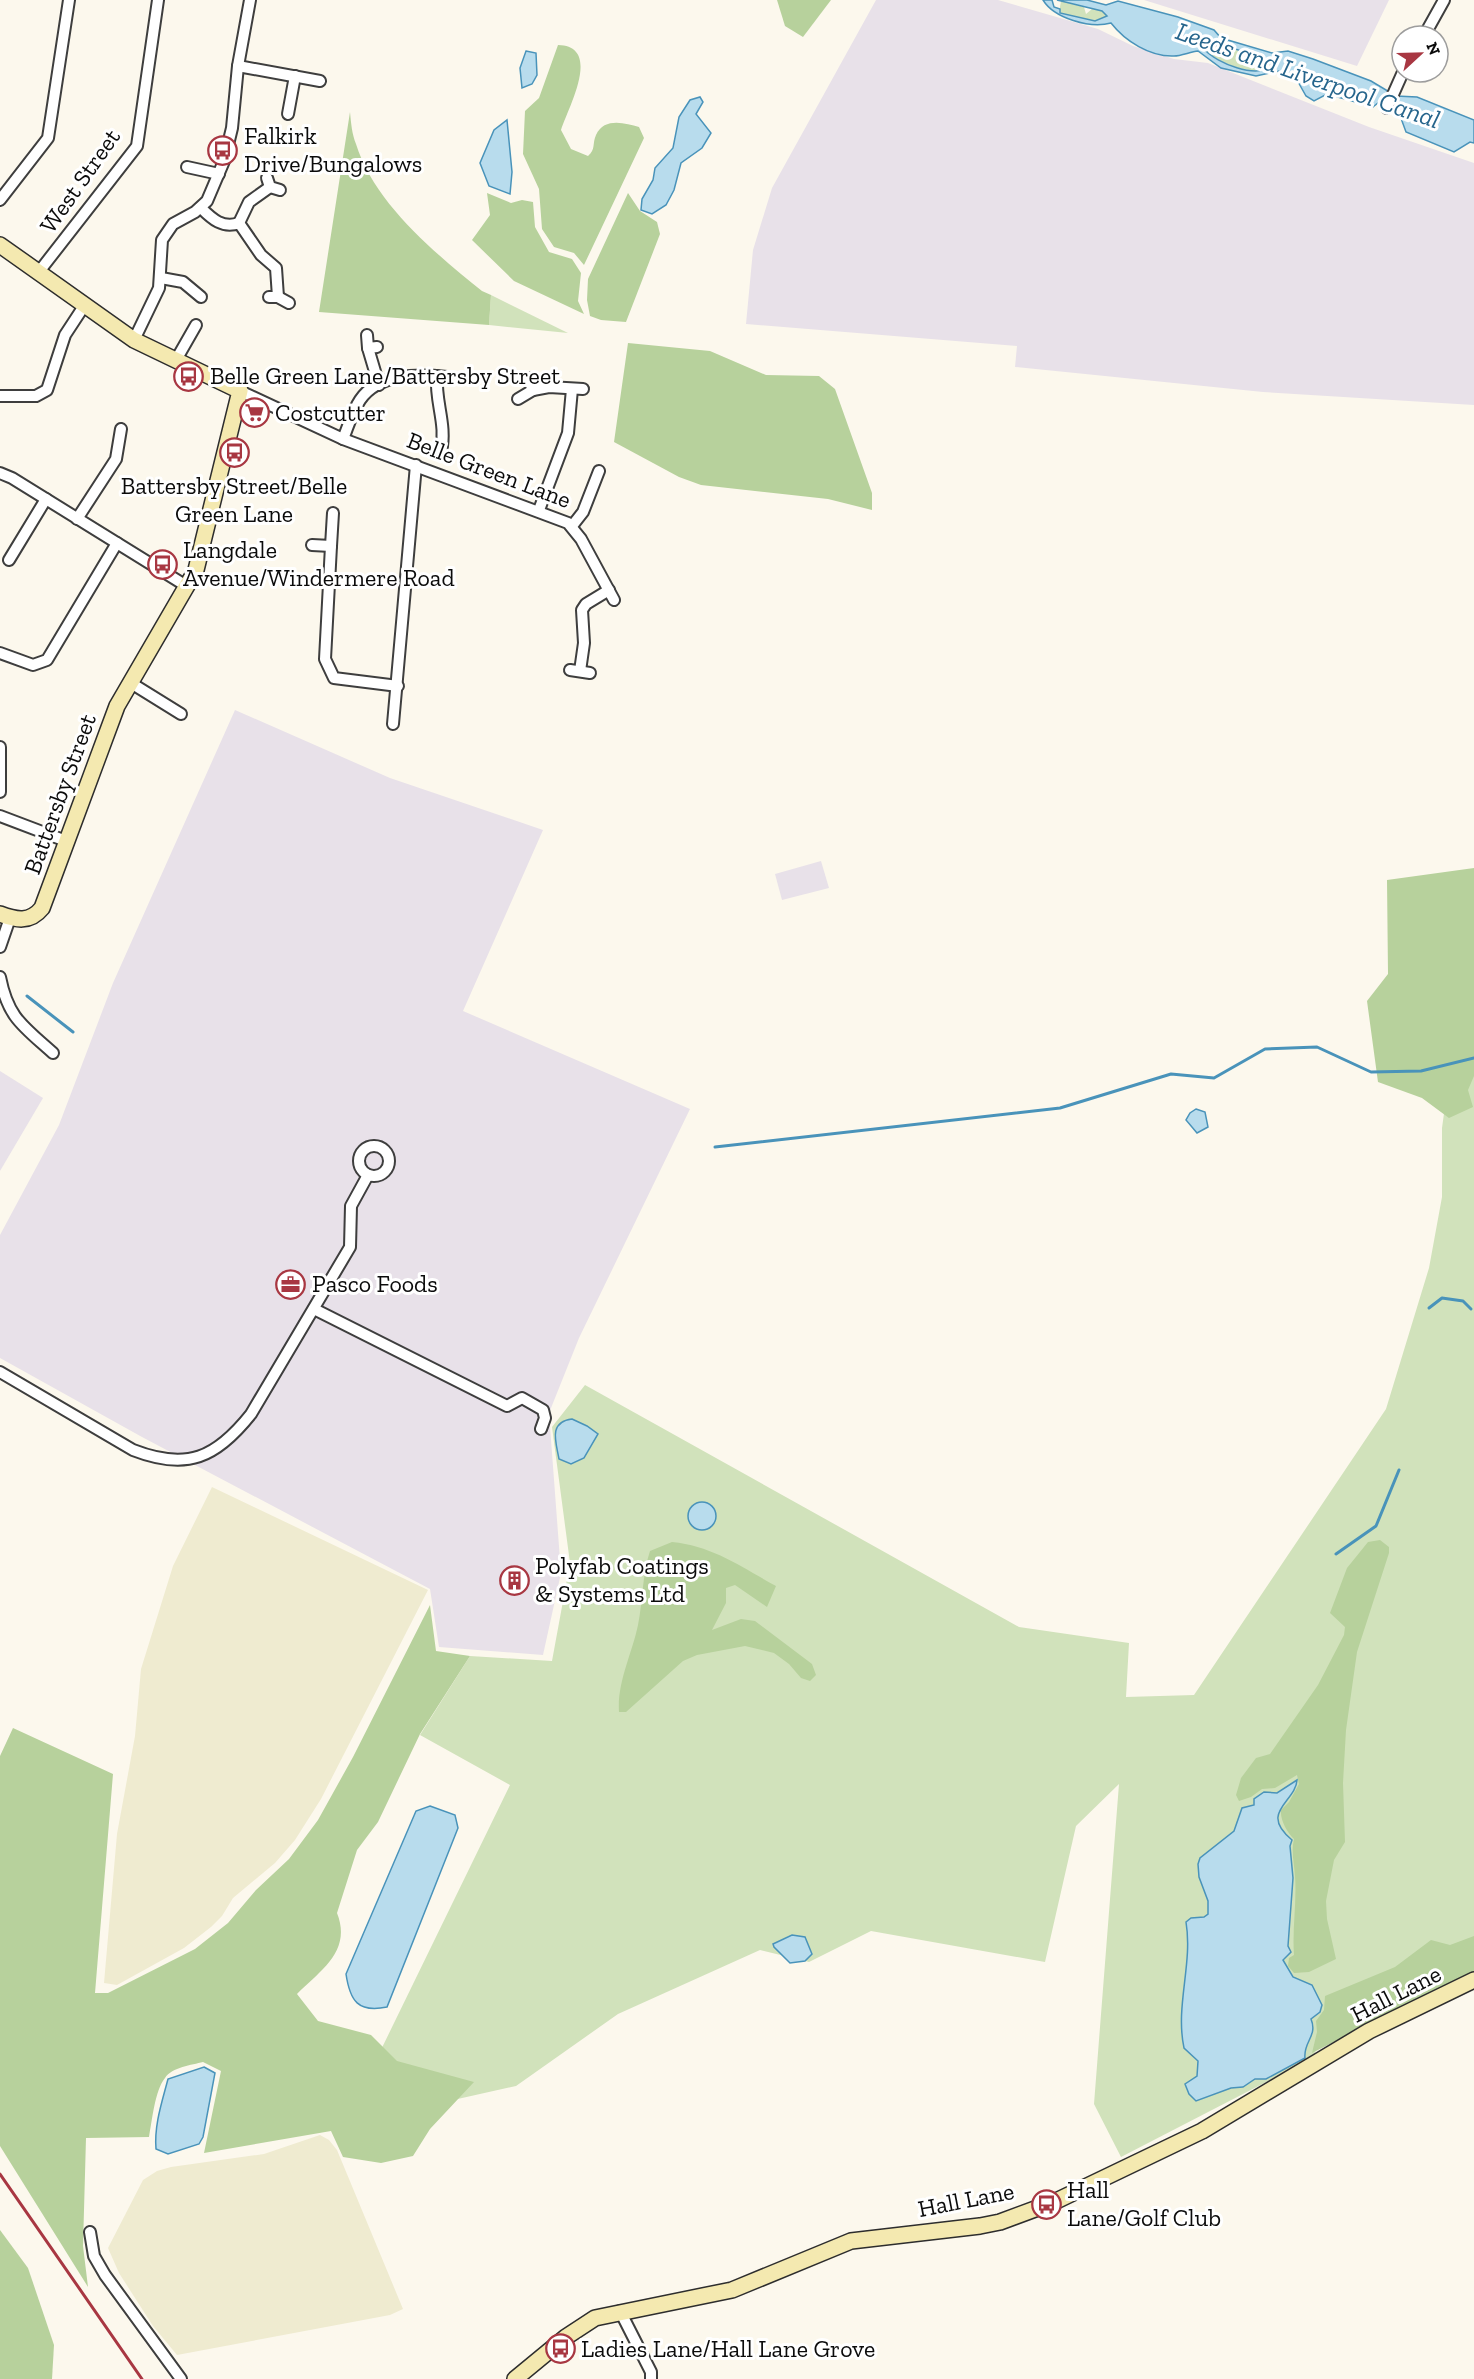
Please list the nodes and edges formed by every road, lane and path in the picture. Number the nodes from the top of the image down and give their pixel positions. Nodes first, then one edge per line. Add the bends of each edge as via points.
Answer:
1 (69, 0) edge
2 (158, 0) edge
3 (250, 0) edge
4 (1444, 0) edge
5 (1431, 24) edge
6 (238, 66) junction
7 (295, 76) junction
8 (313, 76) dead end
9 (1397, 84) edge
10 (1387, 108) dead end
11 (288, 114) dead end
12 (187, 167) dead end
13 (219, 174) junction
14 (272, 185) dead end
15 (0, 200) edge
16 (201, 208) junction
17 (239, 223) junction
18 (0, 245) edge
19 (38, 273) junction
20 (161, 278) junction
21 (188, 285) junction
22 (180, 295) dead end
23 (201, 297) dead end
24 (289, 303) dead end
25 (84, 306) junction
26 (196, 325) dead end
27 (367, 335) dead end
28 (134, 340) junction
29 (176, 360) junction
30 (528, 378) dead end
31 (379, 385) junction
32 (533, 390) junction
33 (240, 392) junction
34 (0, 396) edge
35 (518, 399) dead end
36 (121, 429) dead end
37 (343, 439) junction
38 (130, 445) dead end
39 (118, 446) junction
40 (441, 452) dead end
41 (416, 465) junction
42 (599, 471) dead end
43 (0, 473) edge
44 (46, 499) junction
45 (539, 510) junction
46 (333, 513) dead end
47 (77, 519) junction
48 (572, 526) junction
49 (117, 543) junction
50 (312, 545) dead end
51 (331, 546) junction
52 (9, 560) dead end
53 (188, 587) junction
54 (0, 653) edge
55 (580, 671) dead end
56 (131, 683) junction
57 (398, 686) junction
58 (181, 714) dead end
59 (393, 724) dead end
60 (0, 747) edge
61 (0, 792) edge
62 (0, 816) edge
63 (66, 841) junction
64 (5, 916) edge
65 (0, 947) edge
66 (0, 977) edge
67 (2, 1002) edge
68 (53, 1053) dead end
69 (368, 1175) dead end
70 (314, 1309) junction
71 (0, 1372) edge
72 (541, 1429) dead end
73 (1474, 1980) edge
74 (90, 2232) dead end
75 (620, 2311) junction
76 (181, 2379) edge
77 (515, 2379) edge
78 (651, 2379) edge

1 - 15 street via 48,138
2 - 19 street, West Street via 137,146
3 - 6 street
4 - 5 street
6 - 7 street
6 - 13 street via 230,142
7 - 8 street
7 - 11 street
9 - 10 street
12 - 13 street
13 - 16 street
14 - 17 street via 249,202
16 - 17 street via 223,225
16 - 20 street via 177,221 165,234 159,253
17 - 24 street via 261,255 276,268 274,297
18 - 19 street, Belle Green Lane
19 - 25 street, Belle Green Lane
20 - 21 street
20 - 28 street
21 - 22 street
21 - 23 street
25 - 28 street, Belle Green Lane
25 - 34 street via 65,335 47,390 36,396
26 - 29 street
27 - 31 street
28 - 29 street, Belle Green Lane
29 - 33 street, Belle Green Lane
30 - 32 street
31 - 37 street via 359,401
31 - 40 street via 411,374 442,376 435,396 442,414
32 - 35 street
32 - 45 street via 577,389 568,433
33 - 37 street, Belle Green Lane
33 - 53 street, Battersby Street via 196,570
36 - 39 street
37 - 41 street, Belle Green Lane
38 - 39 street
39 - 47 street via 116,459
41 - 45 street, Belle Green Lane
41 - 57 street
42 - 48 street via 583,512
43 - 44 street
44 - 47 street
44 - 52 street
45 - 48 street, Belle Green Lane
46 - 51 street
47 - 49 street
48 - 55 street, Belle Green Lane via 611,595 586,604 582,610 584,643
49 - 53 street
49 - 54 street via 47,660 33,665
50 - 51 street
51 - 57 street via 325,659 334,678
53 - 56 street, Battersby Street
56 - 58 street
56 - 63 street, Battersby Street via 117,706
57 - 59 street
60 - 61 street
62 - 63 street
63 - 64 street, Battersby Street via 42,908 31,918
64 - 65 street
66 - 67 street
67 - 68 street
69 - 70 street via 351,1206 350,1247
70 - 71 street via 246,1420 217,1449 196,1458 175,1461 133,1450
70 - 72 street via 507,1406 522,1398 543,1410
73 - 75 street, Hall Lane via 1369,2031 1202,2131 1054,2202 980,2226 851,2241 732,2290
74 - 76 street via 94,2256 105,2275
75 - 77 street, Hall Lane via 595,2318
75 - 78 street

